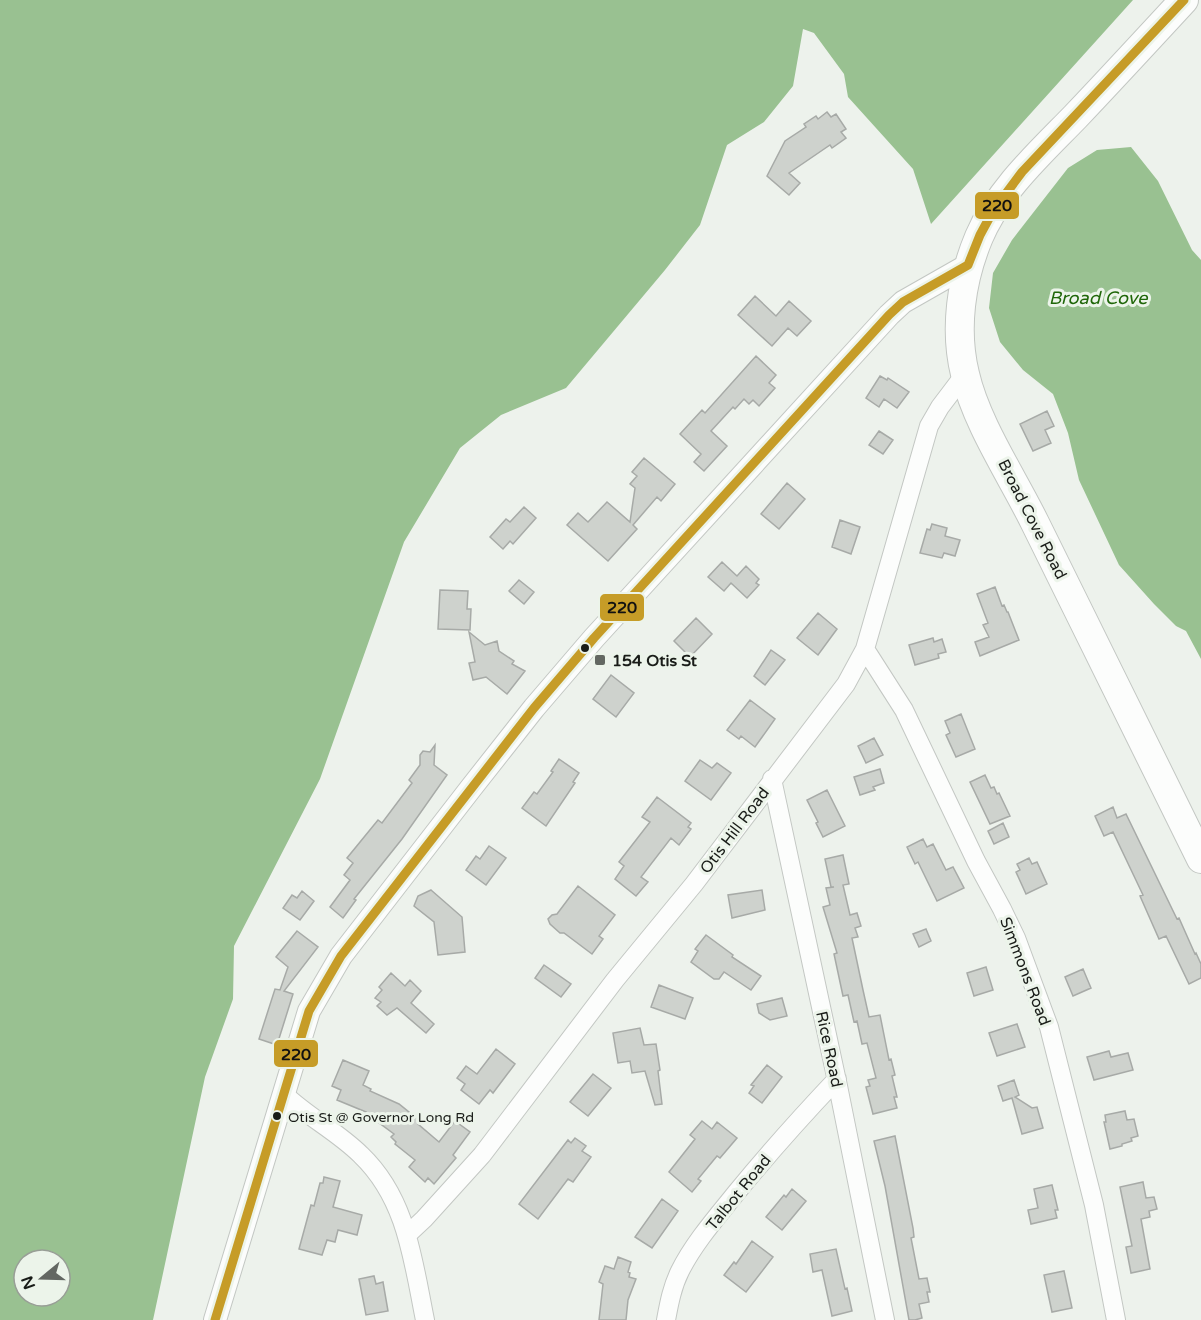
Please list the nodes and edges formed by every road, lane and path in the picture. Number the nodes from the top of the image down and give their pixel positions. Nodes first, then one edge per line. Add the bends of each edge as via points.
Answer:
1 (1184, 0) edge
2 (968, 265) junction
3 (964, 374) junction
4 (865, 649) junction
5 (772, 779) junction
6 (1201, 860) edge
7 (837, 1079) junction
8 (285, 1095) junction
9 (408, 1234) junction
10 (215, 1320) edge
11 (425, 1320) edge
12 (666, 1320) edge
13 (885, 1320) edge
14 (1116, 1320) edge

1 - 2 main road, Broad Cove Road via 1022,172 993,211
2 - 3 main road, Broad Cove Road via 960,306
2 - 8 street via 903,302 889,315 534,708 341,956 309,1011
3 - 4 street, Otis Hill Road via 929,426
3 - 6 main road, Broad Cove Road via 975,406
4 - 5 street, Otis Hill Road via 846,684
4 - 14 street, Simmons Road via 904,710 1016,938 1041,1002 1094,1205
5 - 7 street, Rice Road
5 - 9 street, Otis Hill Road via 482,1155
7 - 12 street, Talbot Road via 768,1155 692,1250 679,1273
7 - 13 street, Rice Road
8 - 9 street via 363,1156 390,1194
8 - 10 street
9 - 11 street

